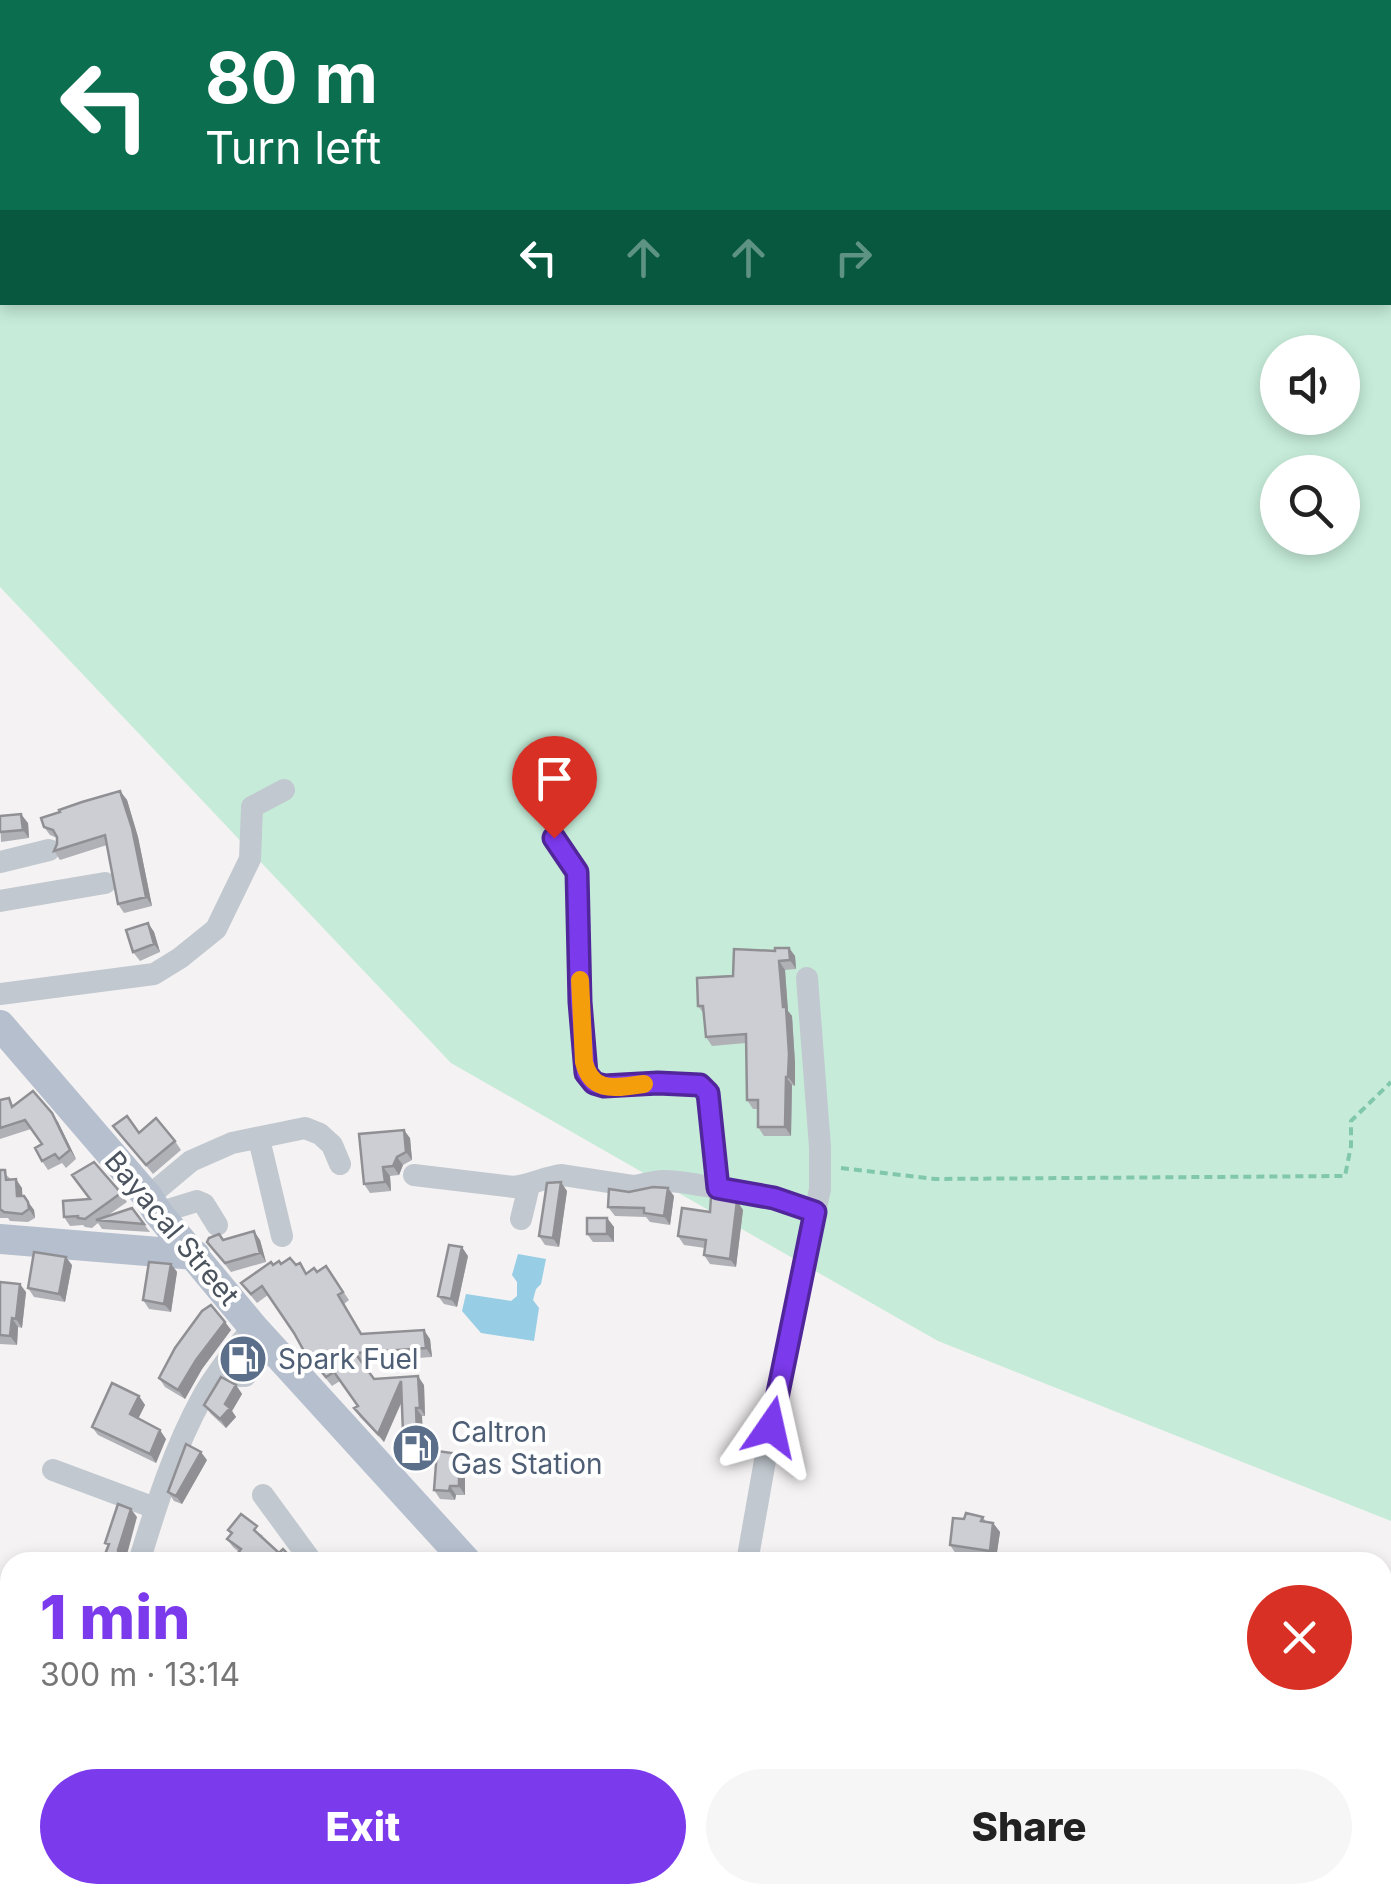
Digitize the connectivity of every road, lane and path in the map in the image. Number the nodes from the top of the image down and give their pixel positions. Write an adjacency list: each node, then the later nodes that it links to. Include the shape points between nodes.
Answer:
1 (284, 790): 8 (street, via 252,807 250,860 216,928 180,958 154,974)
2 (554, 838): 15 (street, via 577,872 586,1073 604,1086 700,1085 708,1093)
3 (50, 850): 4 (street)
4 (0, 862)
5 (105, 883): 6 (street)
6 (0, 900)
7 (806, 978): 16 (street)
8 (0, 994)
9 (0, 1026): 17 (main road, Bayacal Street)
10 (1391, 1082): 16 (path, via 1352,1121 1345,1176 935,1179 840,1168)
11 (259, 1139): 12 (street, via 305,1128 332,1145); 17 (street, via 191,1161); 20 (street)
12 (340, 1164)
13 (414, 1175): 14 (street)
14 (529, 1186): 15 (street, via 562,1174 620,1185 660,1180); 18 (street)
15 (718, 1188): 16 (street)
16 (818, 1201): 30 (street)
17 (153, 1205): 19 (street, via 197,1201); 22 (main road, Bayacal Street)
18 (521, 1219)
19 (217, 1224)
20 (282, 1236)
21 (0, 1240): 22 (main road)
22 (195, 1255): 23 (main road, Bayacal Street)
23 (262, 1336): 26 (street, via 245,1376 225,1364 204,1394); 29 (main road, Bayacal Street)
24 (53, 1470): 26 (street)
25 (264, 1495): 28 (street)
26 (156, 1508): 27 (street)
27 (142, 1552)
28 (305, 1552)
29 (458, 1552)
30 (749, 1552)

